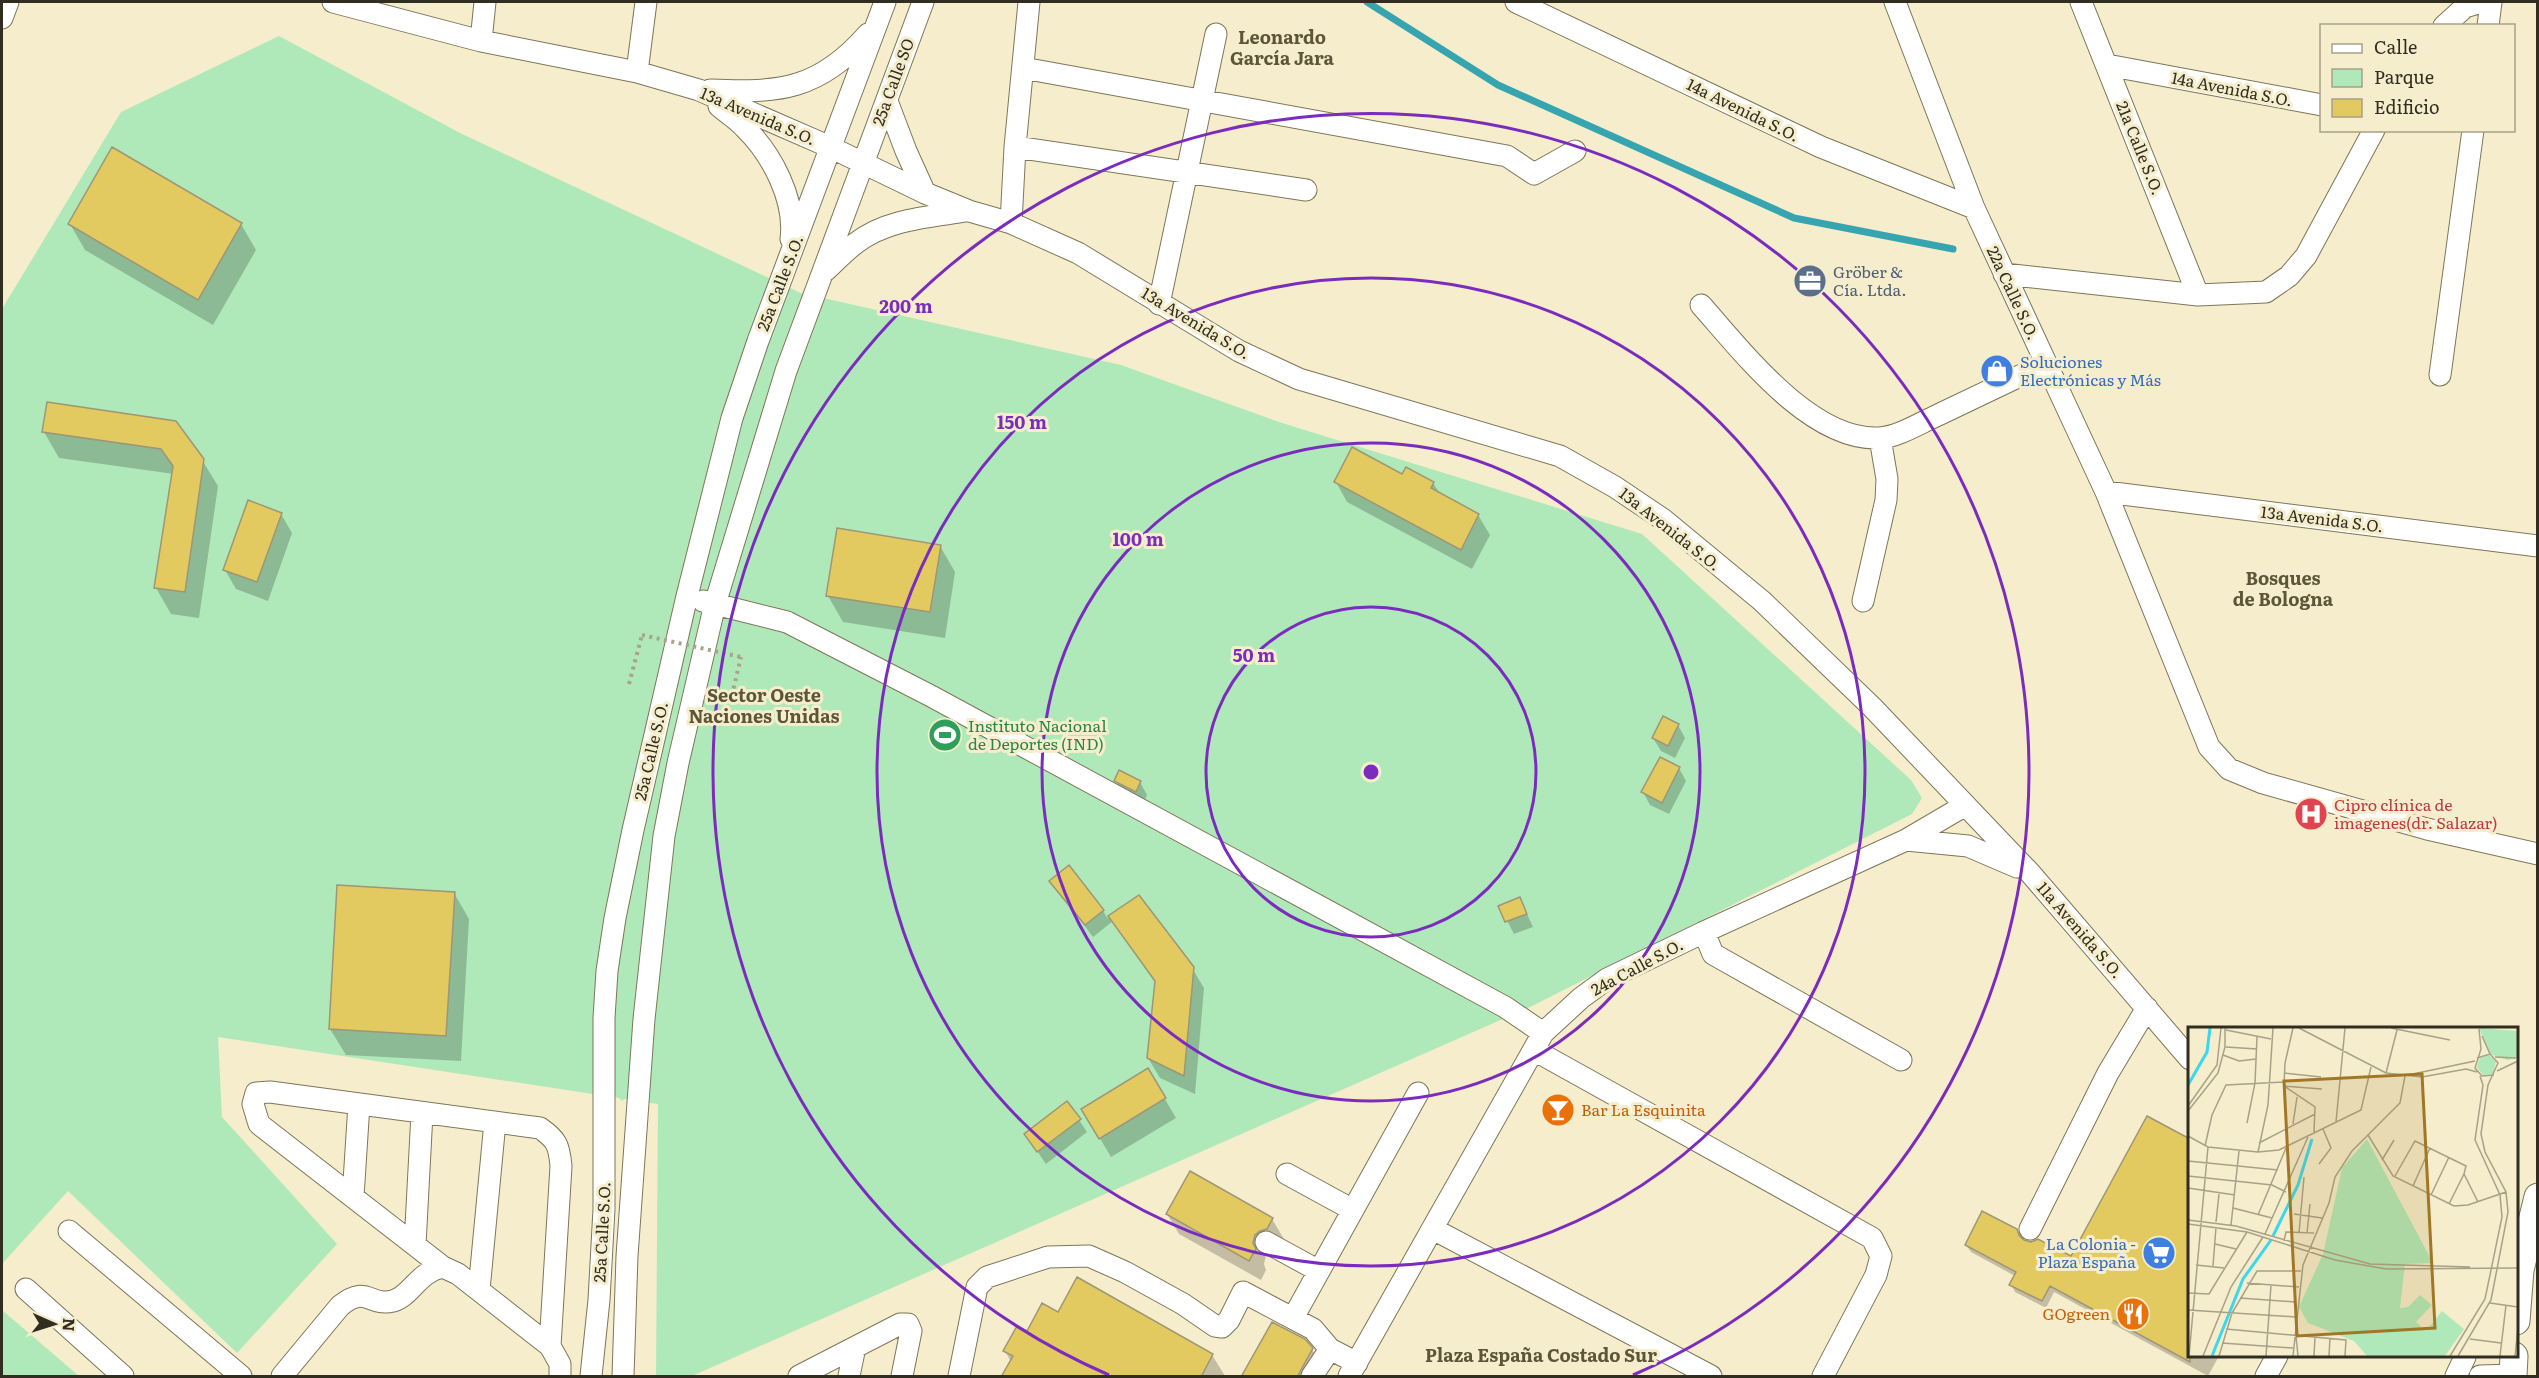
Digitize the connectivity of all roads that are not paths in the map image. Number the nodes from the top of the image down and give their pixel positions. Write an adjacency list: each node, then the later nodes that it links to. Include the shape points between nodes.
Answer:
1 (8, 2): 13 (street)
2 (335, 2): 18 (street, 13a Avenida S.O.)
3 (486, 2): 18 (street)
4 (646, 2): 21 (street)
5 (885, 2): 16 (street)
6 (923, 2): 24 (street, 25a Calle SO)
7 (1029, 2): 20 (street)
8 (1516, 2): 35 (street, 14a Avenida S.O., via 1821,147)
9 (1895, 2): 35 (street, 22a Calle S.O.)
10 (2081, 2): 19 (street, 21a Calle S.O.)
11 (2481, 2): 14 (street, via 2465,7)
12 (2491, 2): 15 (street)
13 (2, 18)
14 (2446, 24)
15 (2488, 24)
16 (876, 25): 22 (street, via 838,64 806,82 777,90); 28 (street)
17 (1215, 34): 23 (street)
18 (481, 40): 21 (street, 13a Avenida S.O.)
19 (2107, 65): 25 (street, 14a Avenida S.O.); 41 (street, 21a Calle S.O.)
20 (1023, 68): 23 (street); 29 (street)
21 (637, 72): 22 (street, 13a Avenida S.O.)
22 (699, 90): 28 (street, 13a Avenida S.O.); 38 (street, via 745,128 771,164 792,216)
23 (1202, 100): 30 (street, via 1507,156 1534,174); 32 (street)
24 (887, 101): 31 (street, 25a Calle SO); 34 (street)
25 (2320, 105)
26 (2373, 132): 41 (street, via 2306,256 2289,276 2266,291)
27 (2473, 132): 45 (street)
28 (830, 147): 31 (street, 13a Avenida S.O.); 38 (street, 25a Calle S.O.)
29 (1015, 147): 32 (street); 37 (street)
30 (1575, 151)
31 (864, 163): 34 (street, 13a Avenida S.O.); 40 (street, 25a Calle S.O.)
32 (1187, 173): 33 (street); 42 (street)
33 (1306, 190)
34 (925, 193): 36 (street, 13a Avenida S.O.)
35 (1974, 208): 39 (street, 22a Calle S.O.)
36 (969, 211): 37 (street, 13a Avenida S.O.); 40 (street, via 886,227 858,241)
37 (1011, 223): 42 (street, 13a Avenida S.O., via 1078,253)
38 (789, 259): 49 (street, 25a Calle S.O., via 732,418)
39 (2004, 274): 41 (street); 44 (street, 22a Calle S.O.)
40 (820, 276): 51 (street, 25a Calle S.O., via 786,371)
41 (2198, 295)
42 (1160, 304): 52 (street, 13a Avenida S.O., via 1239,351 1299,379 1560,456 1615,487 1664,520 1770,608 1872,707)
43 (1701, 305): 46 (street, via 1787,397 1848,434)
44 (2045, 364): 46 (street); 47 (street, 22a Calle S.O.)
45 (2440, 375)
46 (1880, 438): 50 (street, via 1887,479 1886,500)
47 (2106, 492): 48 (street, 13a Avenida S.O.); 56 (street, 22a Calle S.O., via 2209,747 2229,769 2263,783 2427,829)
48 (2538, 546)
49 (687, 596): 51 (street); 53 (street, 25a Calle S.O.)
50 (1863, 602)
51 (715, 604): 54 (street, 25a Calle S.O.); 60 (street, via 787,622 931,696 1505,1007)
52 (1964, 806): 55 (street, 24a Calle S.O.); 57 (street, 11a Avenida S.O.)
53 (633, 830): 54 (street); 94 (street, 25a Calle S.O., via 607,971 604,1209)
54 (663, 836): 95 (street, 25a Calle S.O., via 633,1173)
55 (1906, 840): 57 (street, via 1968,846); 58 (street, 24a Calle S.O.)
56 (2538, 854)
57 (2031, 874): 59 (street, 11a Avenida S.O.)
58 (1704, 932): 60 (street, 24a Calle S.O., via 1607,979 1581,998); 62 (street, via 1713,954)
59 (2147, 1008): 61 (street, 11a Avenida S.O.); 72 (street, via 2108,1073)
60 (1539, 1042): 71 (street, 24a Calle S.O.); 101 (street, via 1872,1238 1881,1256 1876,1275)
61 (2188, 1057)
62 (1901, 1060)
63 (1419, 1093): 70 (street)
64 (359, 1104): 65 (street); 68 (street); 68 (street, via 270,1092 256,1093 253,1104 259,1124)
65 (422, 1113): 66 (street); 75 (street)
66 (495, 1122): 79 (street); 82 (street, via 540,1128 553,1137 560,1149)
67 (1287, 1174): 70 (street)
68 (353, 1197): 75 (street)
69 (2532, 1207): 80 (main road)
70 (1353, 1210): 77 (street)
71 (1433, 1228): 88 (street, 24a Calle S.O.); 100 (street)
72 (2030, 1229)
73 (69, 1231): 91 (street)
74 (1266, 1242): 77 (street)
75 (415, 1245): 76 (street)
76 (443, 1267): 79 (street); 92 (street, via 429,1272 398,1299 386,1303 360,1295 350,1297)
77 (1320, 1271): 81 (street)
78 (26, 1289): 90 (street)
79 (479, 1290): 82 (street)
80 (2518, 1304)
81 (1293, 1318): 84 (street, via 1314,1329); 98 (street, via 1243,1292 1229,1320 1222,1327 1215,1326 1154,1288 1089,1256 1048,1257 987,1277 977,1287)
82 (550, 1346): 93 (street, via 560,1364)
83 (855, 1347): 89 (street); 96 (street); 97 (street, via 900,1324 908,1324 911,1331)
84 (1330, 1349): 88 (street); 99 (street)
85 (2276, 1357): 102 (street)
86 (2465, 1357): 103 (street)
87 (2514, 1369): 104 (street)
88 (1353, 1370)
89 (800, 1376)
90 (123, 1377)
91 (241, 1377)
92 (282, 1377)
93 (560, 1377)
94 (591, 1377)
95 (622, 1377)
96 (849, 1377)
97 (902, 1377)
98 (959, 1377)
99 (1312, 1377)
100 (1711, 1377)
101 (1823, 1377)
102 (2266, 1377)
103 (2456, 1377)
104 (2480, 1377)

